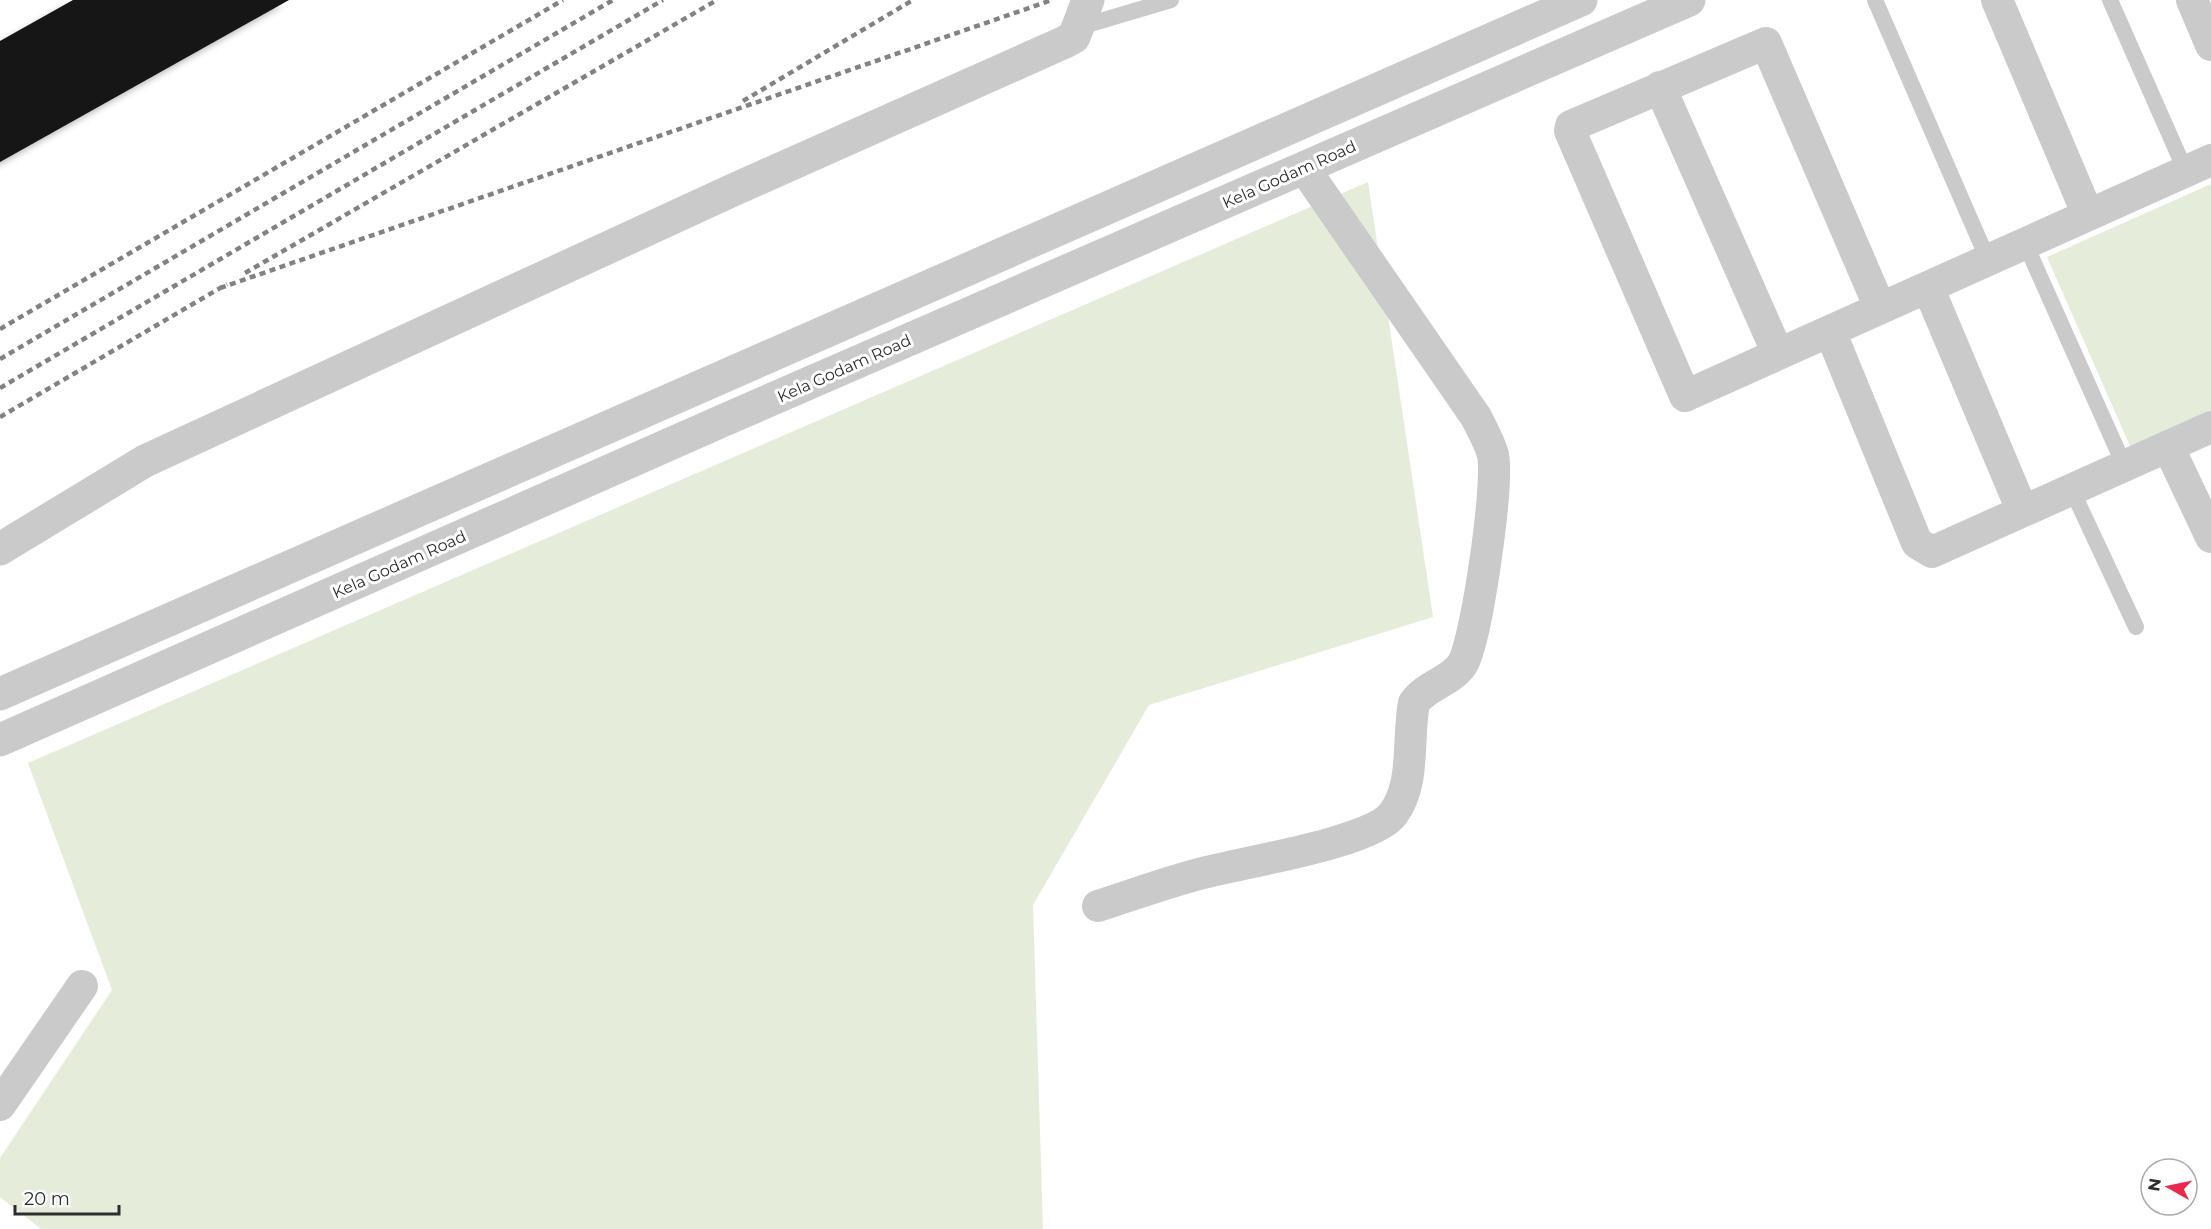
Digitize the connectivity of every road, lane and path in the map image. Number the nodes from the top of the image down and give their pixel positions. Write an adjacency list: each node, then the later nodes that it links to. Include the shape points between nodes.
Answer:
1 (1171, 0): 8 (lane)
2 (1581, 0): 28 (street)
3 (1689, 0): 12 (street, Kela Godam Road)
4 (1875, 0): 15 (lane)
5 (1997, 0): 13 (street)
6 (2110, 0): 11 (lane)
7 (2192, 0): 9 (street)
8 (1084, 13): 26 (street, via 1074,37 1065,42 145,461)
9 (2211, 45)
10 (1660, 87): 17 (street, via 1761,43 1767,45); 19 (street); 19 (street, via 1572,124 1570,131 1682,395)
11 (2198, 166): 13 (street)
12 (1304, 168): 29 (street, Kela Godam Road); 30 (street, via 1476,417 1492,455 1494,490 1472,640 1462,665 1421,693 1414,703 1407,781 1392,816 1378,826 1308,850 1198,874)
13 (2088, 215): 14 (street)
14 (2025, 243): 15 (street); 22 (lane)
15 (1988, 260): 16 (street)
16 (1928, 287): 17 (street); 24 (street)
17 (1880, 308): 18 (street)
18 (1830, 331): 19 (street); 24 (street, via 1917,543 1932,552 1941,550)
19 (1778, 354)
20 (2211, 427): 21 (street)
21 (2168, 446): 22 (street); 25 (street)
22 (2124, 465): 23 (street)
23 (2071, 488): 24 (street); 27 (lane)
24 (2022, 510)
25 (2211, 537)
26 (0, 549)
27 (2136, 627)
28 (0, 694)
29 (0, 740)
30 (1098, 906)
31 (82, 986): 32 (street)
32 (0, 1105)

